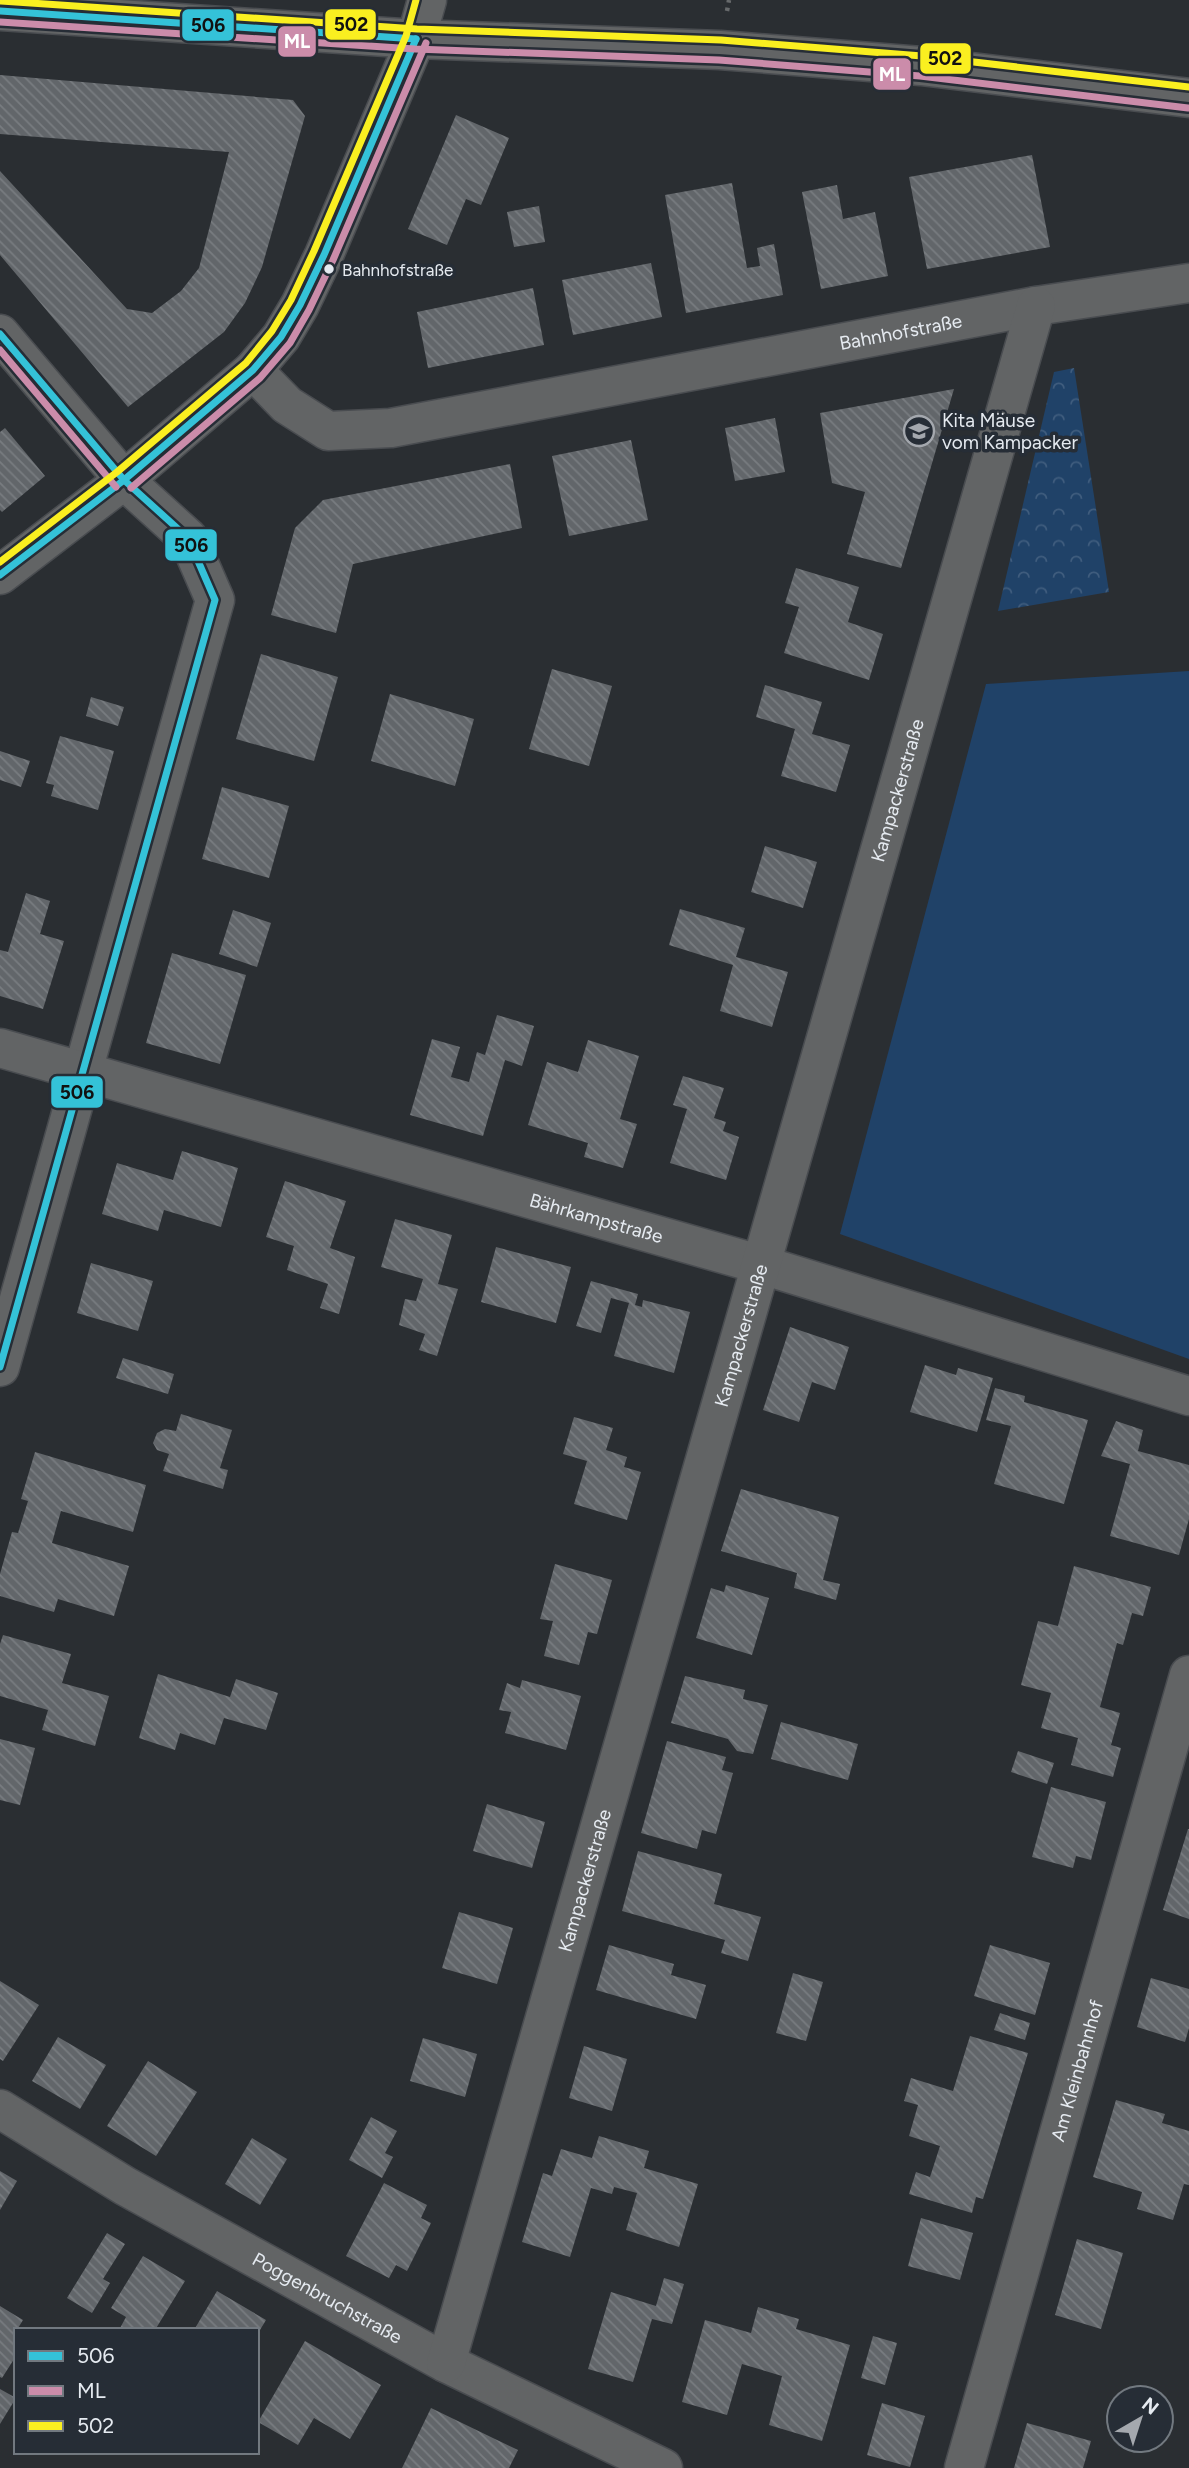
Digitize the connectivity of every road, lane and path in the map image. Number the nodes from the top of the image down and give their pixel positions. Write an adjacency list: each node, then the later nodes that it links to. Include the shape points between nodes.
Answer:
1 (427, 0): 3 (street)
2 (0, 11): 3 (street)
3 (416, 39): 4 (street, via 720,50 921,66); 8 (street, via 300,305)
4 (1189, 98)
5 (1189, 283): 6 (street, Bahnhofstraße)
6 (1036, 306): 8 (street, Bahnhofstraße, via 391,428 328,432 287,405); 13 (street, Kampackerstraße)
7 (0, 334): 9 (street)
8 (253, 370): 9 (street)
9 (124, 480): 10 (street); 12 (street, via 188,538 215,600)
10 (0, 575)
11 (0, 1048): 12 (street, Bährkampstraße)
12 (83, 1071): 13 (street, Bährkampstraße); 14 (street)
13 (762, 1265): 15 (street, Bährkampstraße); 18 (street, Kampackerstraße)
14 (0, 1367)
15 (1189, 1396)
16 (1189, 1675): 20 (street, Am Kleinbahnhof)
17 (0, 2109): 18 (street, Poggenbruchstraße, via 125,2186)
18 (446, 2363): 19 (street, Poggenbruchstraße)
19 (663, 2468)
20 (964, 2468)

